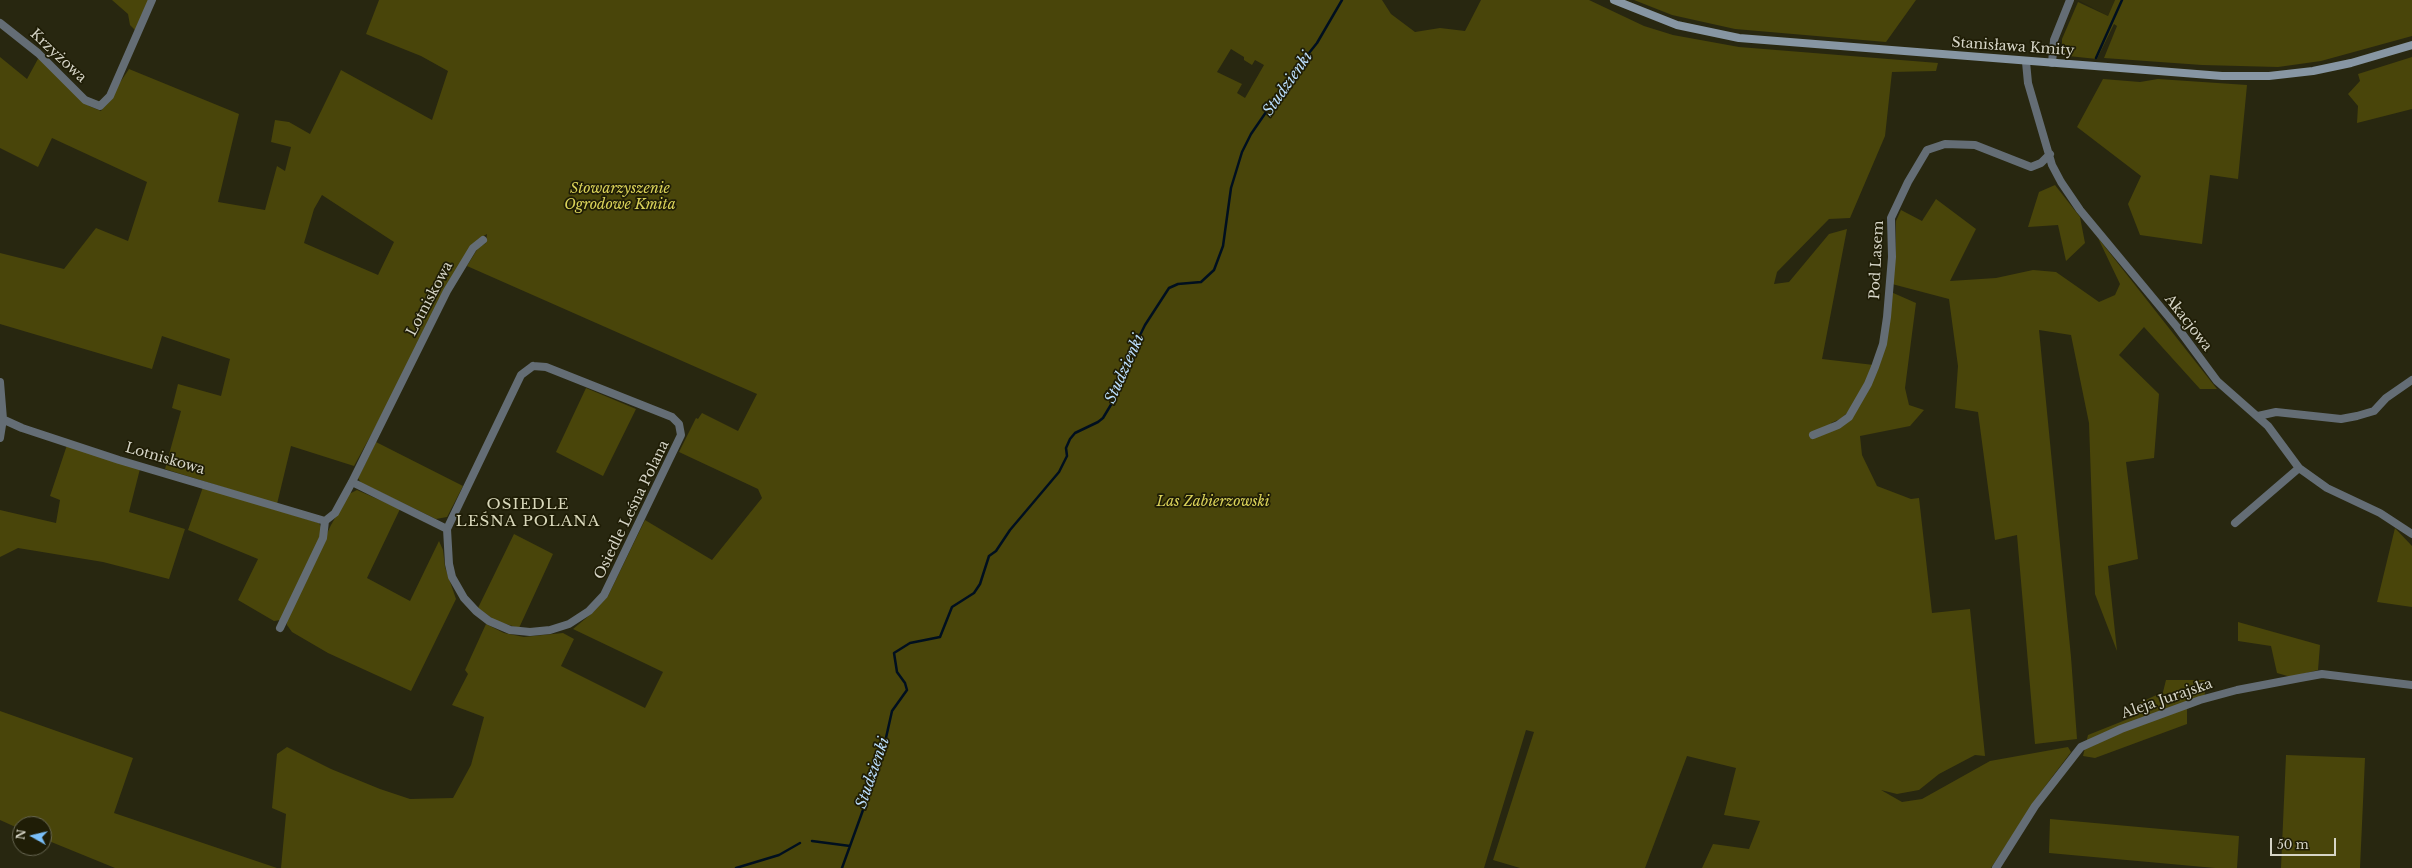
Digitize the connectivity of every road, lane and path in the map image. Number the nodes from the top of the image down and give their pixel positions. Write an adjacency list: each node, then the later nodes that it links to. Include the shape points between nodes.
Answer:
1 (152, 0): 4 (street, Krzyżowa, via 110,96 100,106 85,100 38,53)
2 (1614, 0): 6 (main road, Stanisława Kmity, via 1673,24 1730,37)
3 (2070, 0): 7 (street, via 2054,40)
4 (0, 24)
5 (2412, 45): 7 (main road, Stanisława Kmity, via 2329,68 2269,76 2222,76)
6 (2026, 62): 7 (main road, Stanisława Kmity); 8 (street, Akacjowa, via 2028,83)
7 (2052, 63)
8 (2050, 154): 12 (street, Akacjowa, via 2052,165 2061,182 2080,210 2178,326 2217,381); 14 (street, Pod Lasem, via 2041,164 2032,167 1975,145 1945,144 1927,150 1891,218 1892,257 1887,317 1883,344 1873,373 1849,417 1838,425)
9 (483, 240): 17 (street, Lotniskowa, via 473,248 447,291)
10 (2412, 380): 12 (street, via 2386,398 2374,411 2341,420 2276,412)
11 (0, 382): 13 (street)
12 (2258, 416): 16 (street, Akacjowa)
13 (2, 419): 15 (street); 18 (street, Lotniskowa, via 119,460)
14 (1813, 435)
15 (0, 438)
16 (2298, 468): 19 (street); 20 (street, Akacjowa, via 2327,488)
17 (352, 482): 18 (street, Lotniskowa, via 335,513); 21 (street)
18 (325, 521): 23 (street, via 323,538)
19 (2235, 523)
20 (2409, 527): 22 (street, Akacjowa)
21 (447, 529): 21 (street, Osiedle Leśna Polana, via 521,375 528,368 538,365 546,367 672,417 679,424 679,442 610,586 589,611 569,624 538,632 520,632 499,626 476,611 464,598 452,577)
22 (2412, 534)
23 (280, 628)
24 (2412, 685): 25 (street, Aleja Jurajska, via 2322,674 2237,690 2200,700 2121,729 2081,747 2035,806)
25 (1996, 868)

